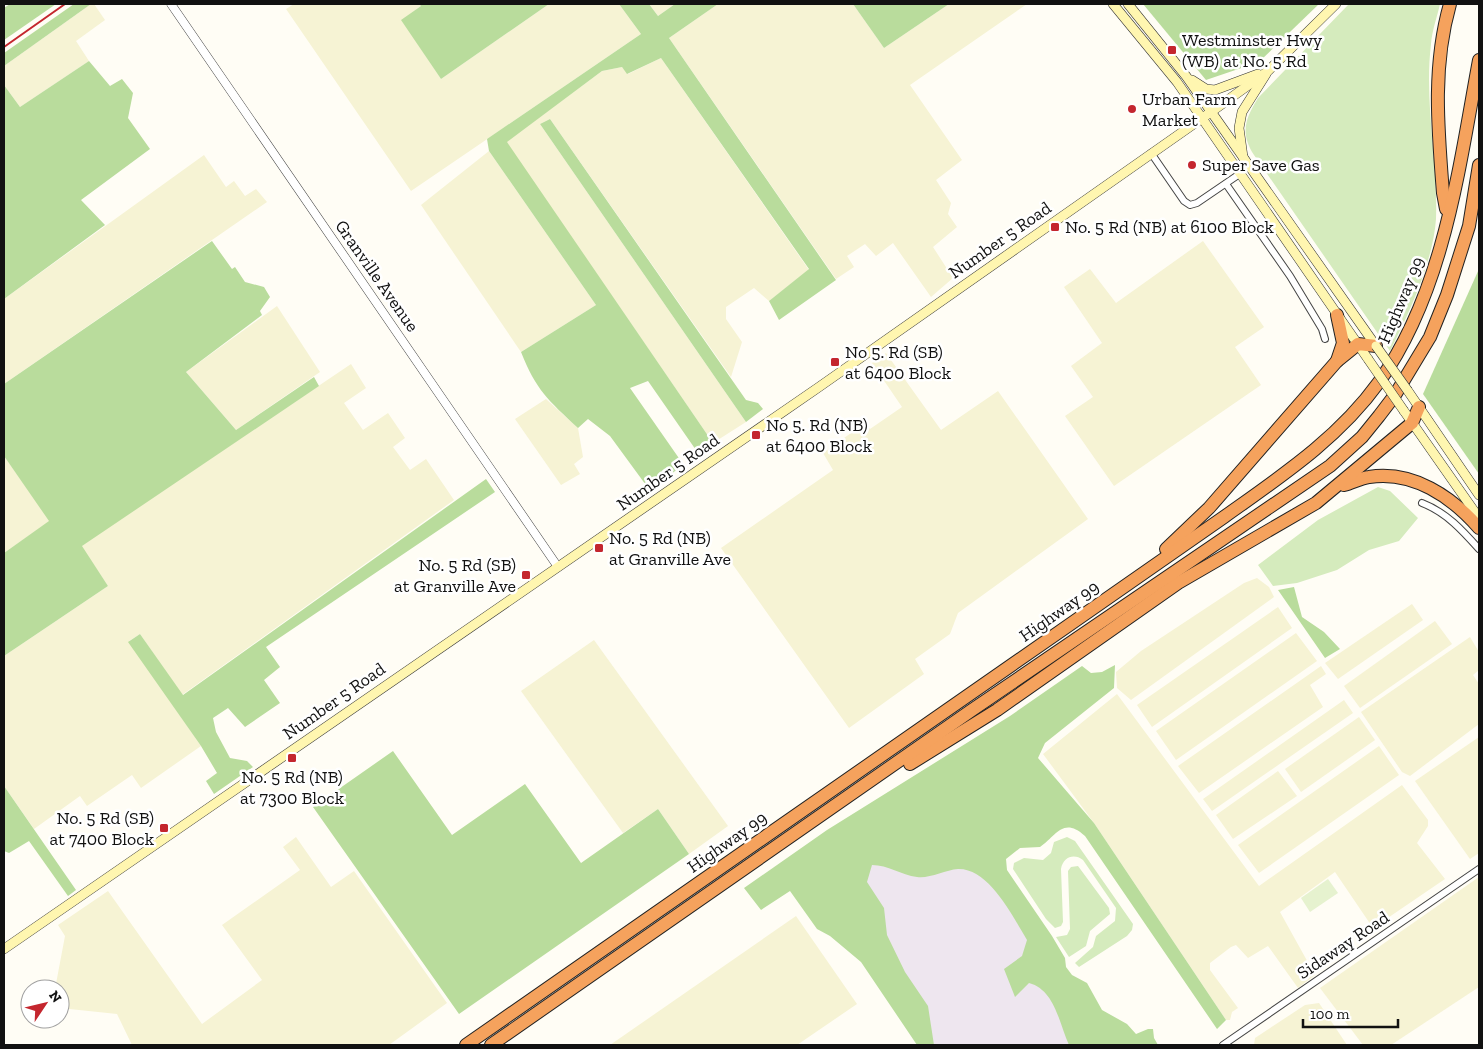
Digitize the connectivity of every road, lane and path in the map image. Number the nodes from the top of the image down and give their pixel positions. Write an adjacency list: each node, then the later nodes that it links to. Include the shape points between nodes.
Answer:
1 (171, 4): 32 (street, Granville Avenue)
2 (1113, 4): 10 (main road, via 1153,50)
3 (1128, 4): 8 (main road)
4 (1336, 4): 7 (main road, Number 5 Road)
5 (1450, 4): 17 (highway, via 1437,94 1443,194)
6 (1479, 60): 17 (highway, Highway 99)
7 (1268, 71): 8 (main road, via 1215,90 1206,89); 9 (main road, Number 5 Road); 12 (main road, via 1242,112 1239,128)
8 (1186, 76): 9 (main road)
9 (1211, 112): 10 (main road, Number 5 Road); 12 (main road)
10 (1202, 118): 11 (main road, Number 5 Road); 14 (main road)
11 (1152, 153): 15 (street, via 1186,204 1197,203); 32 (main road, Number 5 Road)
12 (1243, 157): 22 (main road)
13 (1479, 165): 18 (highway, Highway 99)
14 (1240, 173): 15 (street); 19 (main road)
15 (1226, 184): 20 (street, via 1290,276)
16 (1479, 184): 18 (highway)
17 (1448, 215): 33 (highway, Highway 99, via 1437,262 1410,330 1379,382 1359,408 1333,435 1284,474)
18 (1469, 226): 34 (highway, Highway 99, via 1430,337 1395,395 1362,437 1330,466)
19 (1337, 315): 21 (main road); 23 (highway, via 1343,343)
20 (1325, 338)
21 (1358, 344): 22 (highway); 23 (highway); 25 (main road, bridge)
22 (1376, 346): 24 (main road, bridge)
23 (1337, 361): 33 (highway, via 1209,508)
24 (1416, 402): 25 (highway); 27 (main road)
25 (1412, 423): 26 (highway); 29 (main road)
26 (1337, 488): 30 (highway, via 1369,477 1393,476 1411,480 1441,494); 34 (highway, via 1290,520 1178,583 989,715 893,774)
27 (1479, 495)
28 (1422, 503): 31 (street, via 1436,508)
29 (1479, 518)
30 (1479, 528)
31 (1479, 549)
32 (558, 567): 36 (main road, Number 5 Road)
33 (1148, 570): 37 (highway, Highway 99)
34 (859, 790): 38 (highway, Highway 99)
35 (1479, 869): 39 (street, Sidaway Road)
36 (4, 949)
37 (466, 1045)
38 (491, 1045)
39 (1222, 1045)

